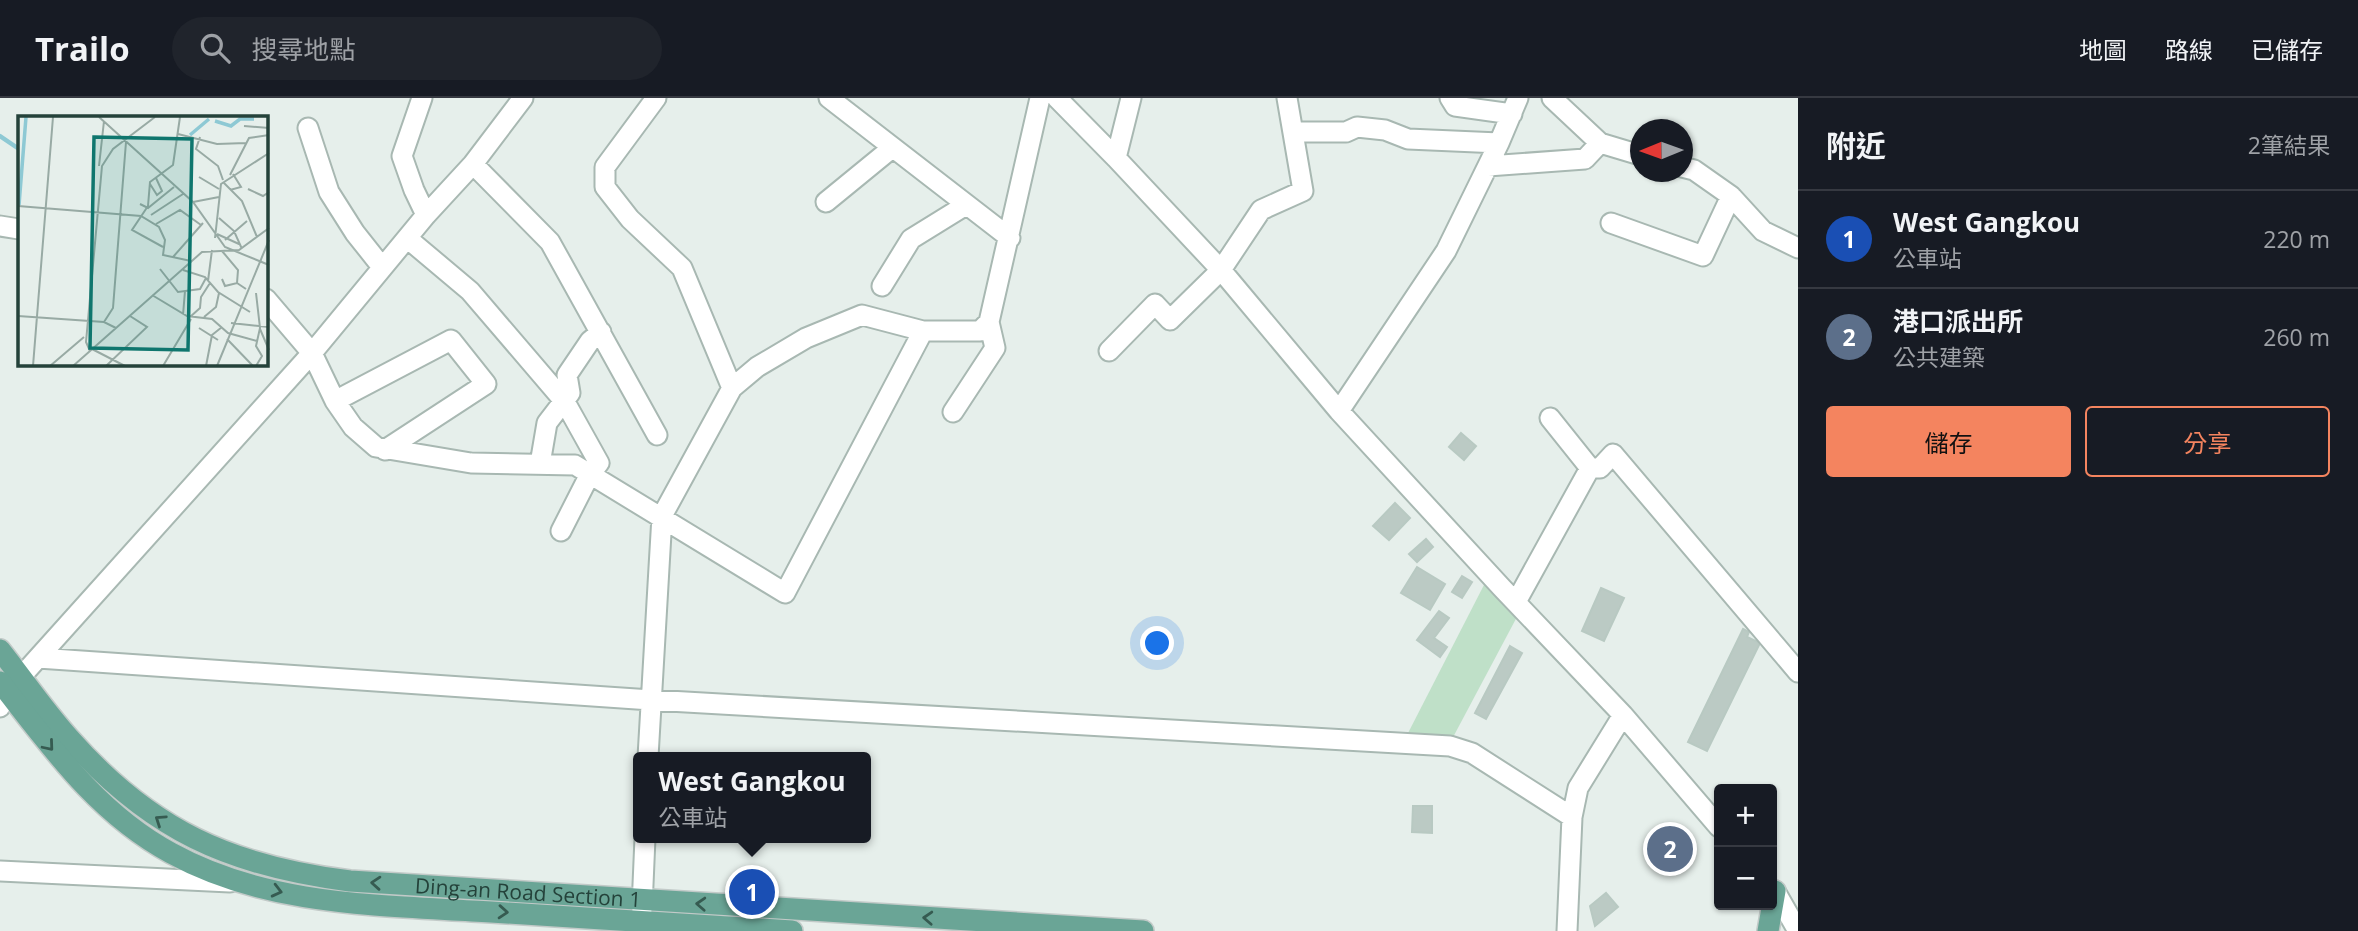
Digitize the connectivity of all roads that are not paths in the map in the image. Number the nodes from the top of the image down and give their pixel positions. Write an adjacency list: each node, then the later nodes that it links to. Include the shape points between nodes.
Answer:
1 (422, 98): 25 (street, via 402,156)
2 (523, 98): 19 (street)
3 (656, 98): 41 (street, via 605,166 605,187 630,219 682,268)
4 (829, 98): 16 (street)
5 (1040, 98): 29 (street)
6 (1056, 98): 18 (street)
7 (1131, 98): 18 (street)
8 (1287, 98): 13 (street)
9 (1450, 98): 11 (street, via 1455,106)
10 (1552, 98): 14 (street)
11 (1515, 106): 15 (street)
12 (308, 128): 32 (street, via 329,192)
13 (1293, 132): 15 (street, via 1346,132 1356,127 1385,130 1408,139); 33 (street, via 1303,191 1261,209)
14 (1600, 143): 17 (street); 20 (street, via 1585,159)
15 (1499, 144): 20 (street)
16 (892, 148): 23 (street); 24 (street)
17 (1630, 152)
18 (1116, 158): 33 (street)
19 (473, 164): 25 (street); 38 (street, via 550,242)
20 (1488, 166): 44 (street, via 1446,251)
21 (1693, 170): 22 (street)
22 (1731, 196): 26 (street, via 1703,256); 31 (street, via 1763,231)
23 (826, 202)
24 (966, 205): 29 (street); 34 (street, via 911,239)
25 (426, 215): 30 (street)
26 (1611, 223)
27 (0, 226): 28 (street)
28 (18, 229)
29 (1010, 237): 36 (street)
30 (407, 238): 32 (street); 43 (street, via 470,291)
31 (1798, 248)
32 (382, 267): 40 (street)
33 (1222, 270): 39 (street, via 1170,320 1155,304); 44 (street)
34 (882, 286)
35 (268, 301): 40 (street)
36 (989, 322): 37 (street, via 980,331); 45 (street, via 995,348)
37 (923, 331): 41 (street, via 862,315 806,338); 52 (street, via 785,593)
38 (601, 332): 43 (street, via 567,375 570,393); 47 (street)
39 (1109, 351)
40 (312, 353): 42 (street); 56 (street)
41 (732, 388): 52 (street)
42 (335, 401): 48 (street, via 353,427); 48 (street, via 451,340 486,384)
43 (565, 402): 49 (street, via 547,423); 51 (street, via 599,463)
44 (1339, 411): 54 (street)
45 (953, 412)
46 (1550, 418): 50 (street)
47 (657, 435)
48 (385, 450): 49 (street, via 471,463)
49 (540, 464): 51 (street, via 575,465)
50 (1590, 468): 54 (street); 57 (street, via 1601,468 1613,454)
51 (590, 474): 52 (street); 53 (street)
52 (662, 516): 59 (street)
53 (561, 531)
54 (1516, 602): 60 (street)
55 (0, 650): 58 (main road, Ding-an Road Section 1)
56 (38, 658): 58 (street); 59 (street)
57 (1798, 671)
58 (6, 691): 66 (main road, Ding-an Road Section 1, one-way to 66, via 99,801 172,854); 71 (main road, Ding-an Road Section 1, one-way to 58, via 295,873 242,859 168,825 113,783 68,737)
59 (650, 699): 61 (street); 62 (street, via 1450,746 1472,753)
60 (1623, 715): 62 (street, via 1578,788); 63 (street)
61 (648, 752)
62 (1572, 817): 74 (street)
63 (1714, 821)
64 (645, 843): 71 (street)
65 (0, 871): 66 (street)
66 (242, 883): 71 (main road, Ding-an Road Section 1, one-way to 71, via 320,900)
67 (1777, 893): 70 (street)
68 (1777, 896): 76 (street)
69 (1770, 910): 75 (main road)
70 (1798, 914)
71 (642, 918): 72 (main road, Ding-an Road Section 1); 73 (main road, Ding-an Road Section 1, one-way to 71)
72 (792, 931)
73 (1143, 931)
74 (1567, 931)
75 (1768, 931)
76 (1798, 931)

